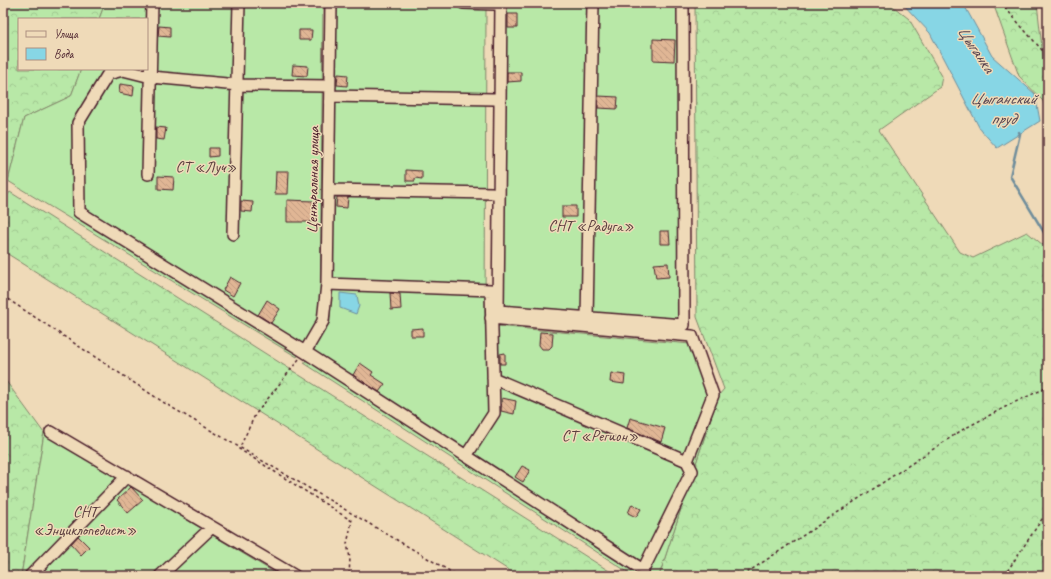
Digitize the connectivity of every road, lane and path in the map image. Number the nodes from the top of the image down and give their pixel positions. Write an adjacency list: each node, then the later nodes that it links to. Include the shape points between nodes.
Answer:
1 (152, 3): 10 (street)
2 (239, 3): 11 (street)
3 (331, 3): 12 (street, Центральная улица)
4 (463, 3): 5 (street)
5 (497, 3): 13 (street); 22 (street, via 498,311)
6 (592, 3): 22 (street)
7 (683, 3): 22 (street, via 684,325)
8 (1001, 3): 9 (path)
9 (1048, 57)
10 (151, 77): 11 (street); 14 (street); 23 (street, via 123,70 108,74 78,123 79,212)
11 (238, 85): 12 (street); 17 (street)
12 (330, 91): 13 (street); 15 (street, Центральная улица)
13 (494, 99): 16 (street)
14 (148, 174)
15 (329, 190): 16 (street); 18 (street, Центральная улица)
16 (492, 193): 19 (street)
17 (233, 234)
18 (327, 284): 19 (street); 23 (street, Центральная улица, via 324,321)
19 (491, 290): 21 (street)
20 (3, 296): 27 (path, via 166,404)
21 (491, 318): 24 (street); 29 (street, via 692,336 713,395)
22 (587, 318)
23 (305, 352): 27 (path, via 255,415); 28 (street)
24 (493, 378): 28 (street, via 494,413); 29 (street)
25 (1048, 387): 38 (path, via 962,430)
26 (51, 432): 30 (street)
27 (240, 447): 36 (path, via 239,449 352,521 347,544 350,558); 37 (path)
28 (466, 456): 29 (street, via 643,570 692,471)
29 (687, 461)
30 (127, 476): 32 (street); 33 (street)
31 (1048, 510): 39 (path)
32 (212, 527): 34 (street); 35 (street)
33 (30, 576)
34 (160, 576)
35 (294, 576)
36 (349, 576)
37 (458, 576)
38 (742, 576)
39 (1004, 576)

